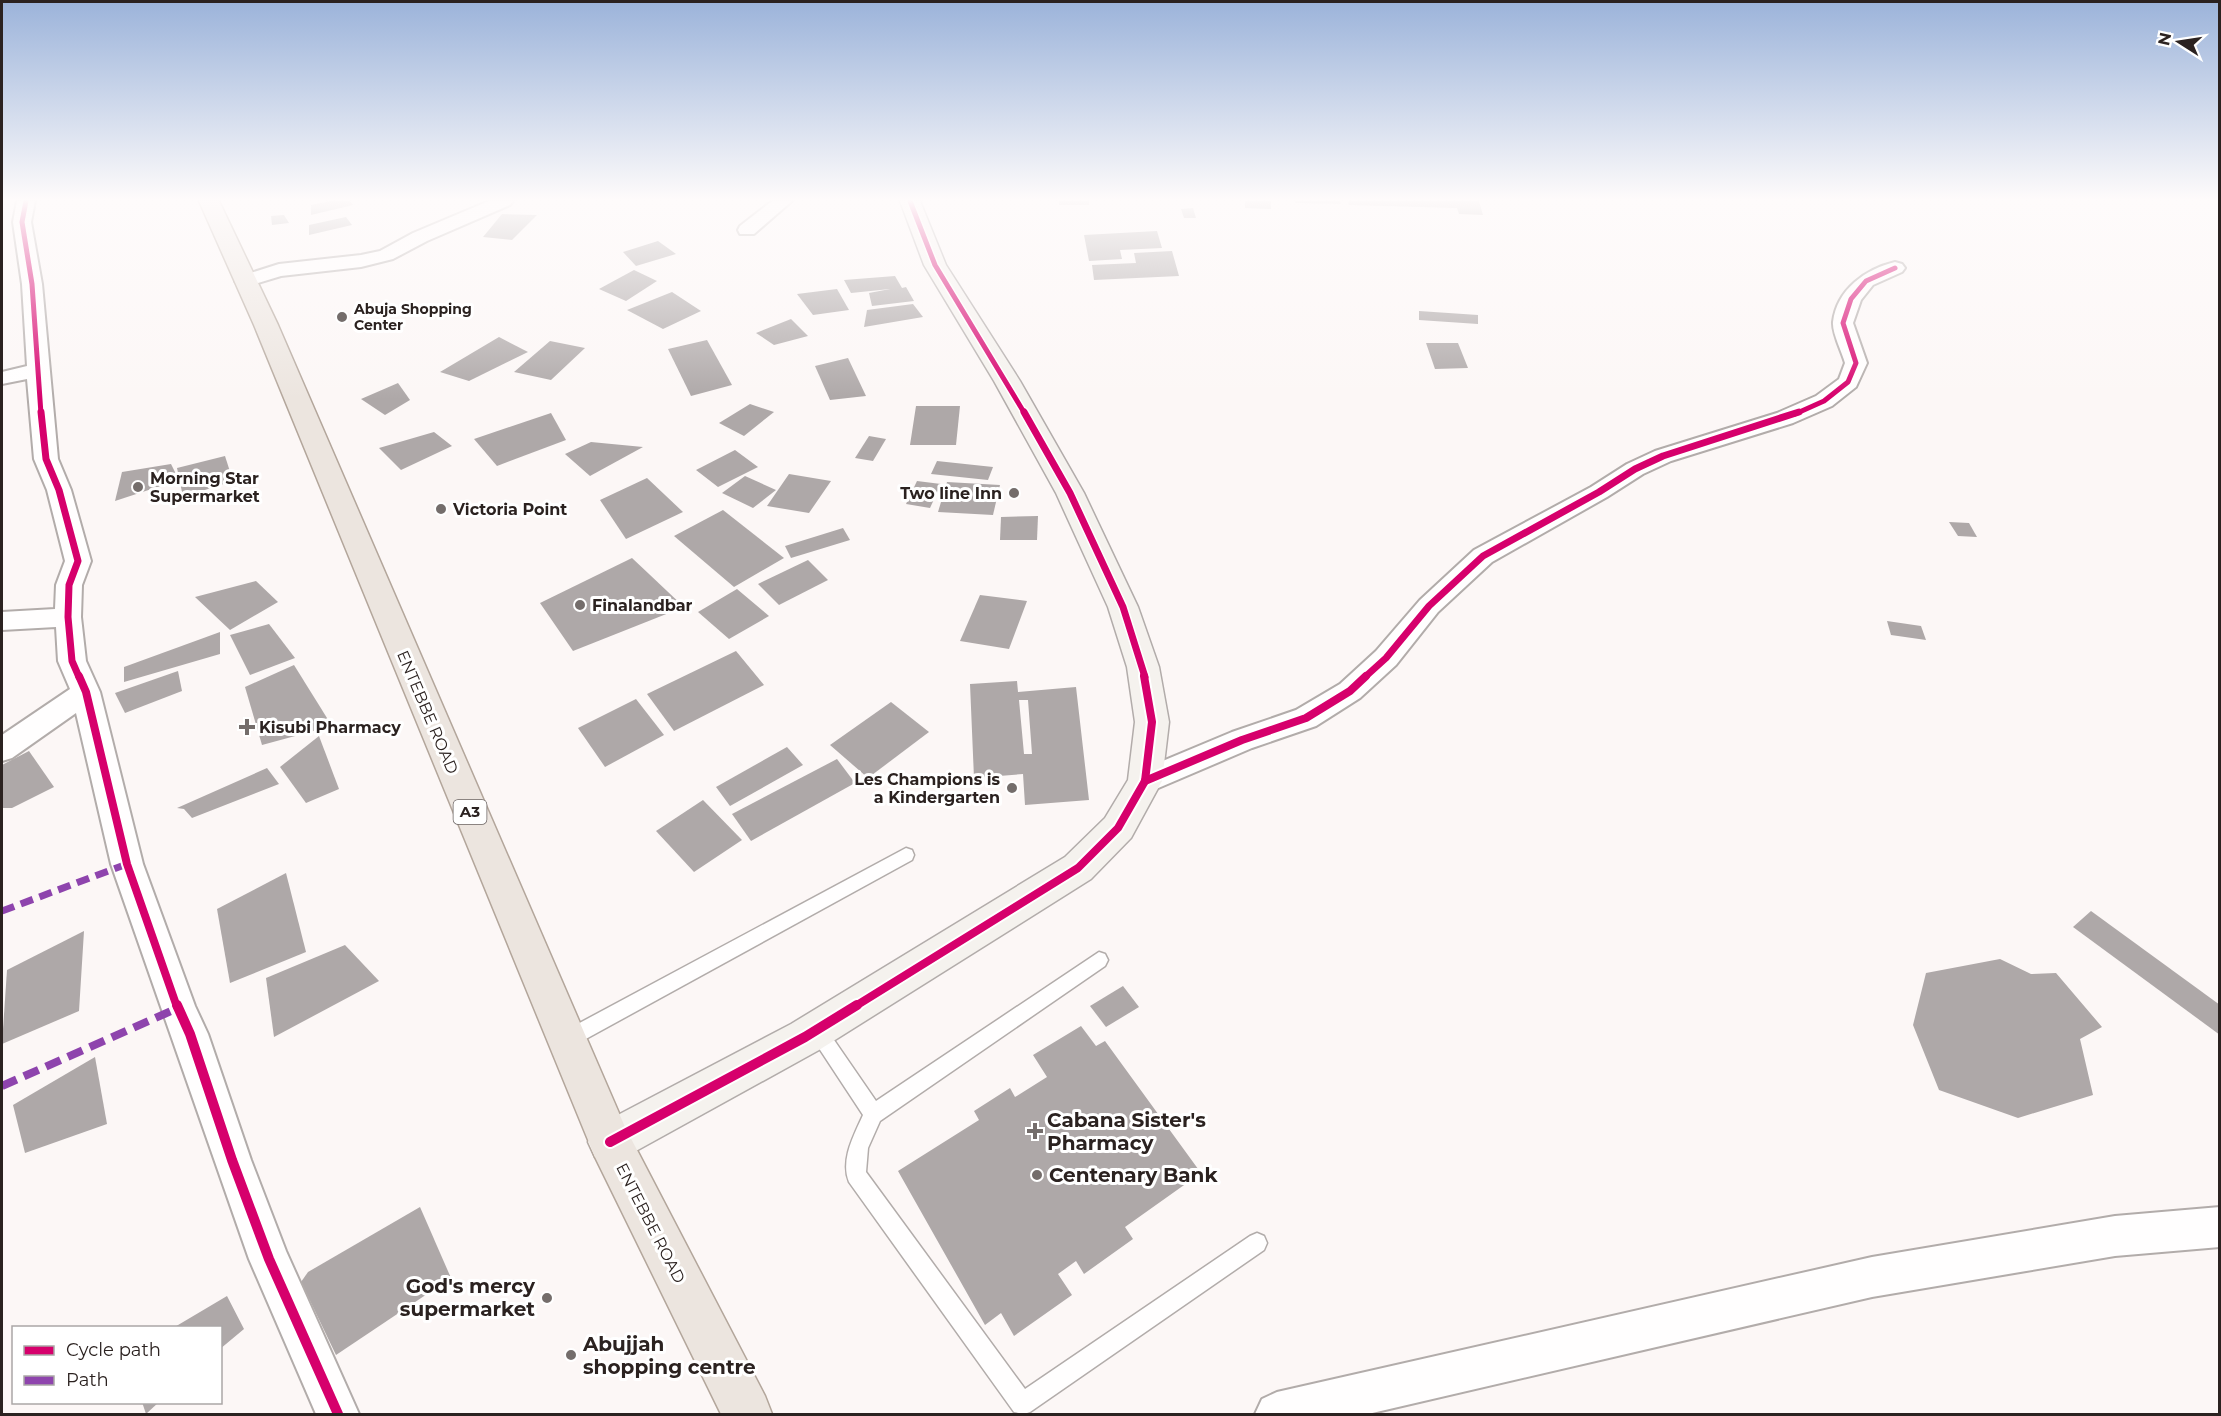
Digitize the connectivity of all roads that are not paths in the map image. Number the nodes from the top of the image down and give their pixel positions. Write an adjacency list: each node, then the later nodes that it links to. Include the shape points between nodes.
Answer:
1 (28, 267): 7 (street)
2 (239, 267): 6 (main road, ENTEBBE ROAD / A3)
3 (306, 267): 6 (street, via 279,270)
4 (936, 267): 13 (street, via 1007,381 1070,494 1123,607 1143,667 1152,722)
5 (1895, 268): 13 (street, via 1866,281 1851,299 1843,323 1856,363 1848,382 1824,401 1635,469 1484,556 1429,606 1386,658 1350,691 1306,718)
6 (245, 281): 17 (main road, ENTEBBE ROAD / A3)
7 (39, 370): 8 (street); 9 (street, via 46,459 59,490 78,561 69,585)
8 (2, 378)
9 (68, 617): 10 (street); 11 (street, via 72,661)
10 (2, 621)
11 (86, 693): 12 (street); 23 (street, via 127,864 269,1259)
12 (2, 750)
13 (1145, 781): 16 (street, via 1118,828 1078,868)
14 (906, 855): 17 (lane)
15 (1099, 960): 18 (lane)
16 (816, 1030): 18 (lane); 19 (street)
17 (566, 1040): 19 (main road, ENTEBBE ROAD / A3)
18 (873, 1114): 22 (lane, via 858,1148 856,1175)
19 (610, 1142): 24 (main road, ENTEBBE ROAD / A3)
20 (2220, 1227): 25 (street, via 2115,1236 1872,1277)
21 (1257, 1243): 22 (lane)
22 (1024, 1409)
23 (339, 1414)
24 (747, 1414)
25 (1277, 1414)

